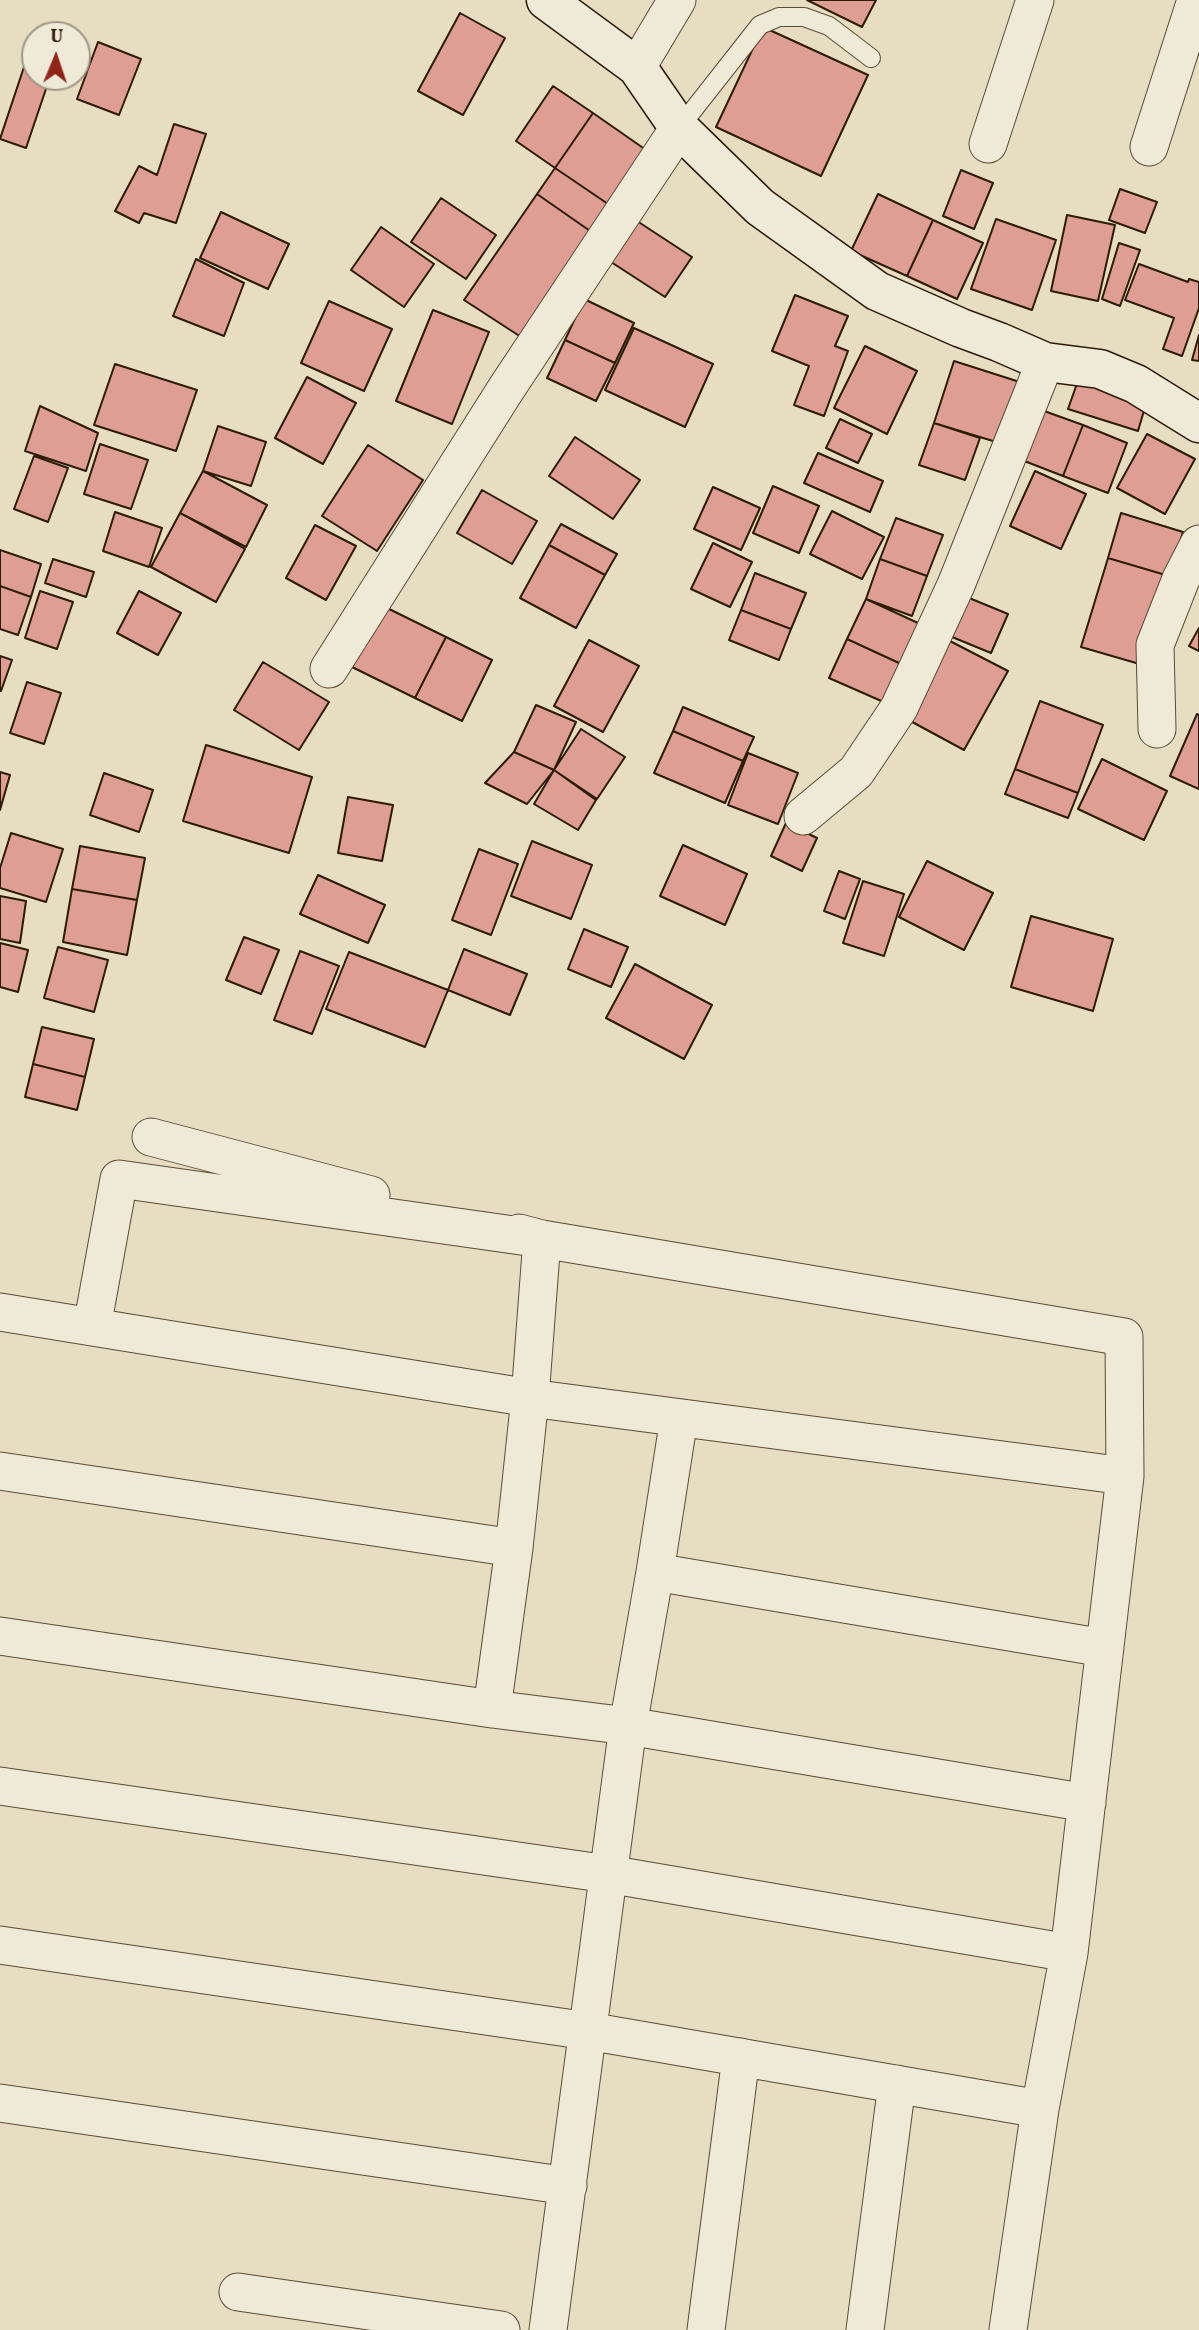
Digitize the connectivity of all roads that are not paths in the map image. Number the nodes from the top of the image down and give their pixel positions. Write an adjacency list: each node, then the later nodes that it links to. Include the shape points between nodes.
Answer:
1 (546, 0): 6 (street)
2 (677, 0): 6 (street)
3 (1035, 0): 8 (street)
4 (1196, 0): 9 (street)
5 (871, 58): 7 (lane, via 829,26 779,17 760,24)
6 (637, 67): 7 (street)
7 (678, 128): 10 (street, via 760,207 877,291); 13 (street)
8 (988, 144)
9 (1149, 147)
10 (1045, 362): 11 (street, via 1100,369 1136,383); 15 (street, via 956,585 899,708 856,772)
11 (1199, 424)
12 (1199, 544): 14 (street, via 1155,645)
13 (330, 669)
14 (1157, 729)
15 (803, 816)
16 (151, 1138): 17 (street)
17 (542, 1239): 19 (street, via 119,1180); 20 (street); 23 (street, via 1124,1337)
18 (0, 1312): 19 (street)
19 (92, 1327): 20 (street)
20 (530, 1398): 21 (street); 24 (street)
21 (679, 1418): 23 (street); 25 (street)
22 (0, 1471): 24 (street)
23 (1125, 1476): 27 (street)
24 (514, 1548): 28 (street)
25 (655, 1572): 27 (street); 29 (street)
26 (0, 1636): 28 (street)
27 (1104, 1648): 31 (street)
28 (492, 1709): 29 (street)
29 (628, 1726): 31 (street); 32 (street)
30 (0, 1786): 32 (street)
31 (1087, 1803): 34 (street)
32 (608, 1874): 34 (street); 35 (street)
33 (0, 1945): 35 (street)
34 (1069, 1953): 39 (street)
35 (587, 2031): 36 (street); 40 (street)
36 (741, 2057): 37 (street); 44 (street)
37 (897, 2084): 39 (street); 45 (street)
38 (0, 2103): 40 (street)
39 (1040, 2109): 46 (street)
40 (568, 2186): 43 (street)
41 (238, 2292): 42 (street)
42 (502, 2330)
43 (548, 2330)
44 (706, 2330)
45 (865, 2330)
46 (1008, 2330)

